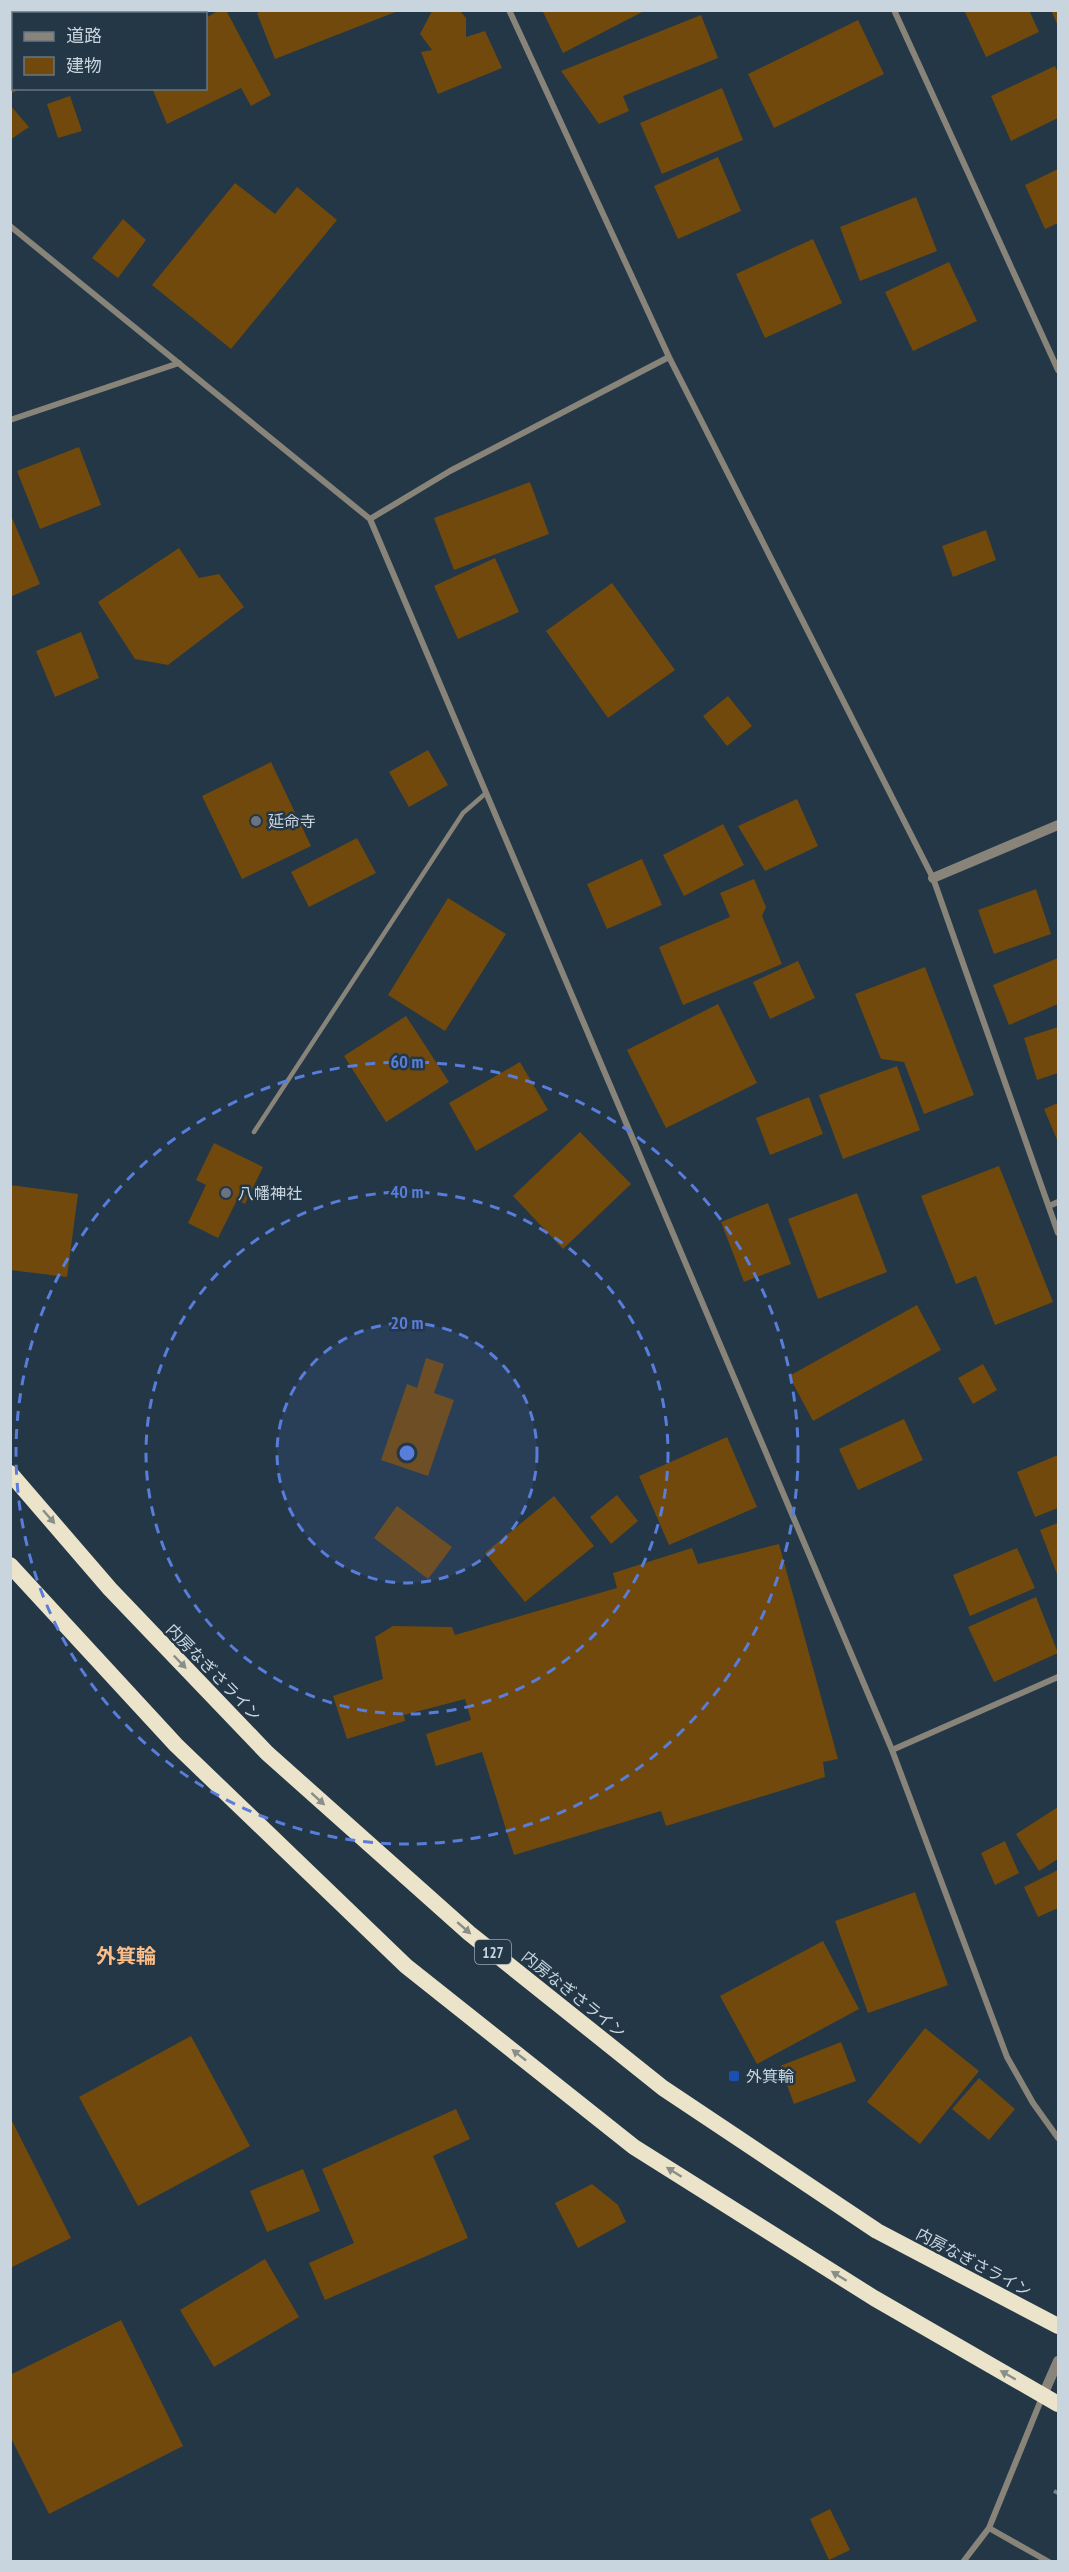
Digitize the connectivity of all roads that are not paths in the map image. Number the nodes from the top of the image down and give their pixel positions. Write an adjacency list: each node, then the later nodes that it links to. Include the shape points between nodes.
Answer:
1 (509, 10): 4 (street)
2 (894, 10): 6 (street)
3 (10, 226): 5 (street)
4 (669, 357): 8 (street, via 450,471); 11 (street)
5 (179, 363): 7 (street); 8 (street)
6 (1059, 370)
7 (10, 420)
8 (370, 519): 9 (street)
9 (486, 793): 12 (lane, via 463,813); 19 (street)
10 (1059, 825): 11 (street)
11 (933, 878): 14 (street)
12 (254, 1131)
13 (1059, 1202): 14 (street)
14 (1049, 1206): 15 (street)
15 (1059, 1233)
16 (10, 1473): 21 (highway, 内房なぎさライン / 127, one-way to 21, via 110,1589 267,1753 469,1933 663,2088 702,2114 878,2231)
17 (10, 1565): 23 (highway, one-way to 17, via 874,2298 634,2147 406,1966 176,1745)
18 (1059, 1677): 19 (street)
19 (892, 1750): 20 (street, via 1007,2057)
20 (1059, 2138)
21 (1059, 2326)
22 (1059, 2361): 23 (street)
23 (1043, 2395): 24 (highway); 25 (street)
24 (1059, 2404)
25 (989, 2528): 26 (street); 27 (street)
26 (963, 2562)
27 (1049, 2562)

